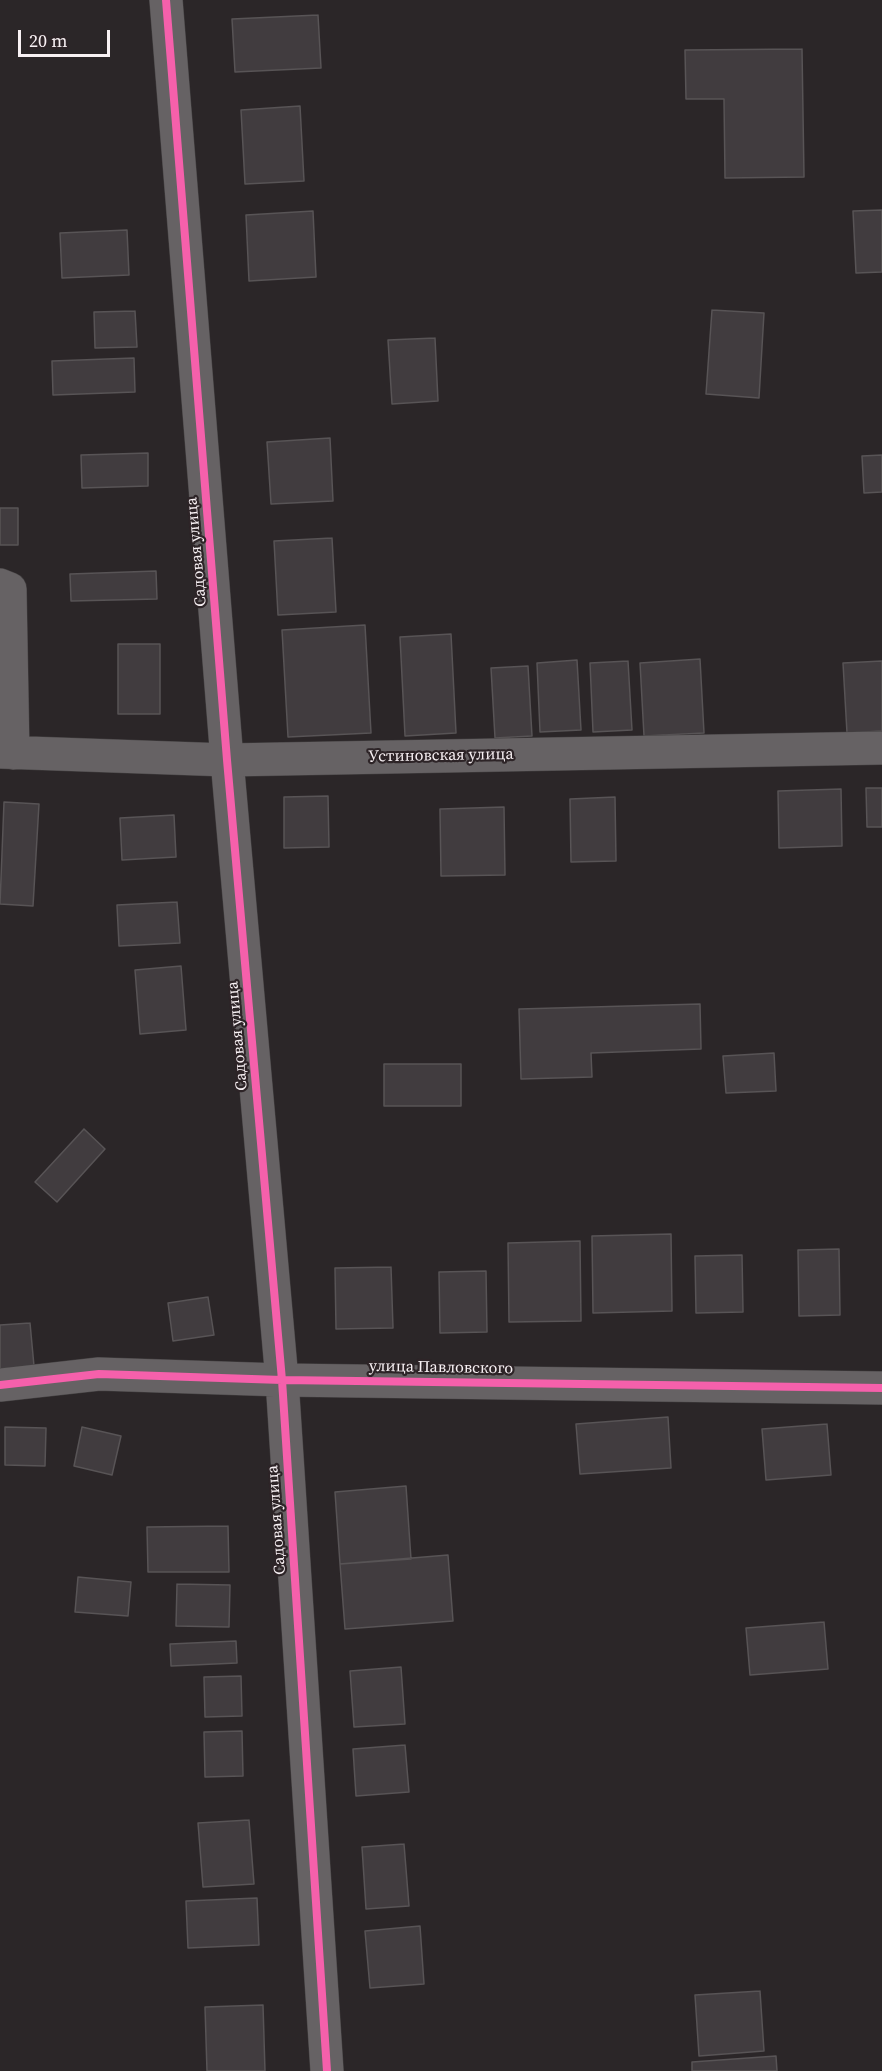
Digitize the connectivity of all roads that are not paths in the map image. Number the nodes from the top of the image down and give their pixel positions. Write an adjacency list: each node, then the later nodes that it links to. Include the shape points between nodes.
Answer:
1 (166, 0): 5 (street, Садовая улица)
2 (0, 585): 4 (street, via 10,589)
3 (882, 748): 5 (street, Устиновская улица)
4 (7, 752): 5 (street, Устиновская улица)
5 (228, 760): 6 (street, Садовая улица)
6 (282, 1380): 7 (street, улица Павловского, via 99,1374); 8 (street, улица Павловского); 9 (street, Садовая улица)
7 (0, 1385)
8 (882, 1388)
9 (327, 2071)

